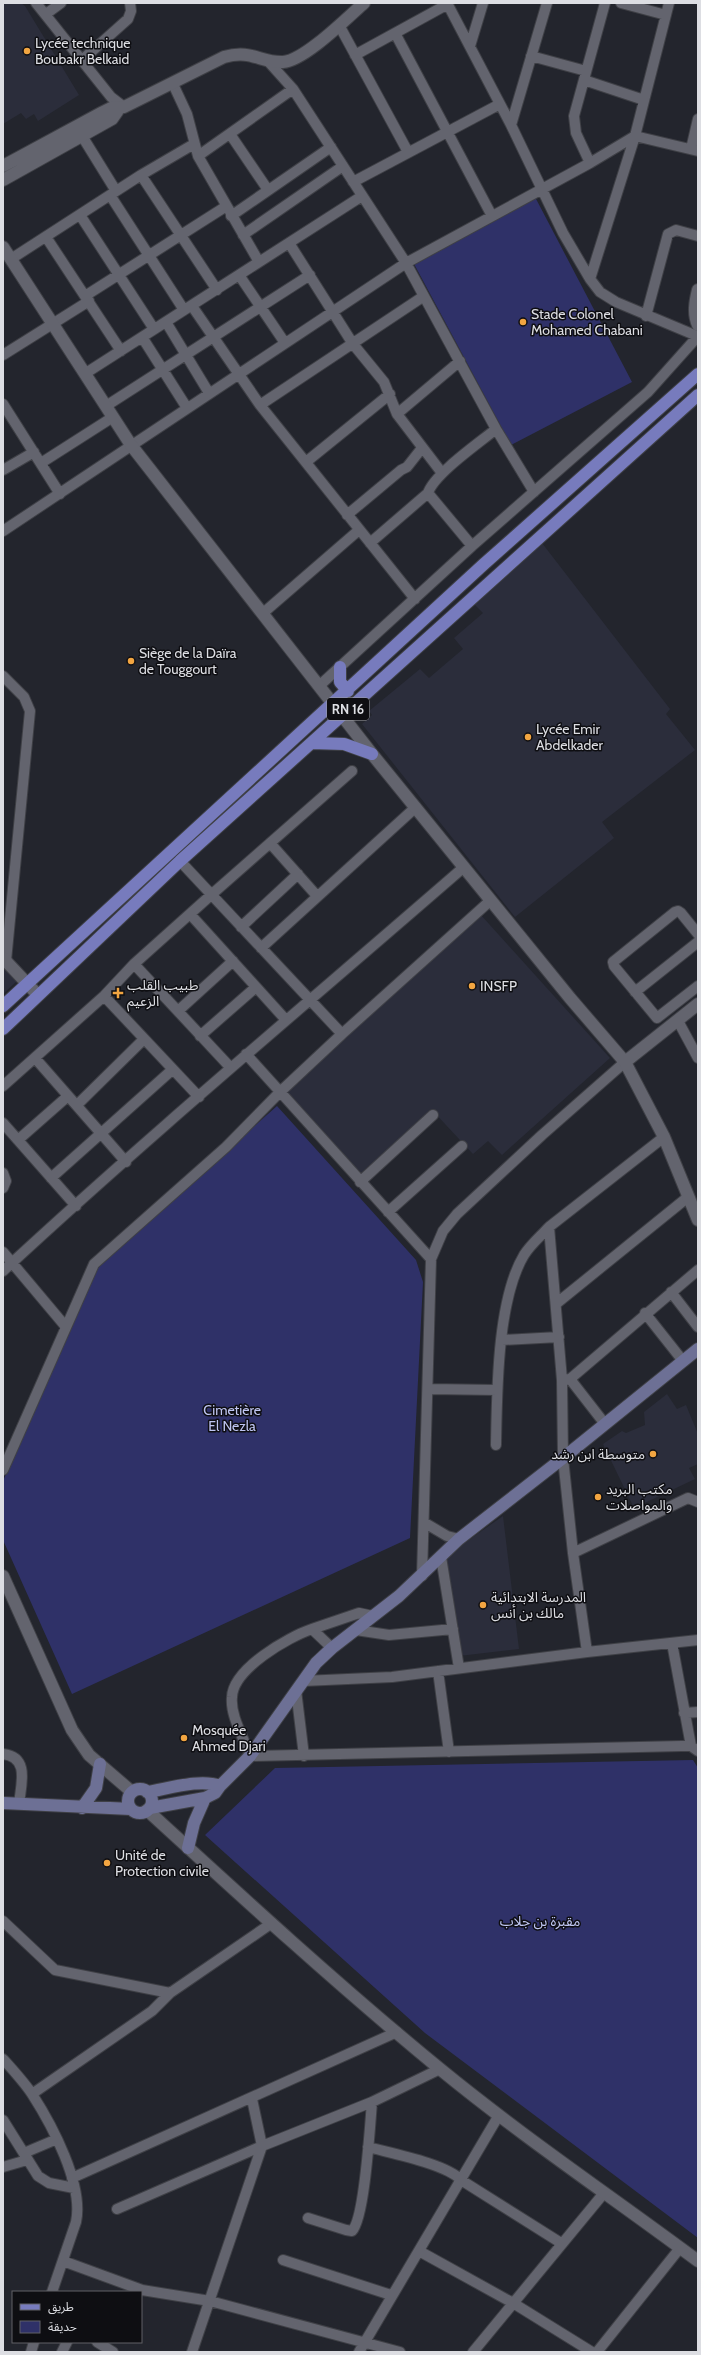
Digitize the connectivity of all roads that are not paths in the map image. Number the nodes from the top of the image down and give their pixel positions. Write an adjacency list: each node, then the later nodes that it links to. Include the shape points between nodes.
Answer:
1 (36, 3): 11 (street)
2 (61, 3): 11 (street)
3 (130, 3): 18 (street, via 132,11 128,19)
4 (364, 3): 13 (street)
5 (483, 3): 15 (street)
6 (547, 3): 17 (street)
7 (605, 3): 20 (street)
8 (621, 3): 12 (street)
9 (669, 3): 12 (street)
10 (447, 4): 14 (street); 15 (street)
11 (46, 14): 18 (street)
12 (666, 15): 23 (street)
13 (338, 25): 16 (street); 19 (street, via 304,54 293,60)
14 (395, 33): 16 (street); 28 (street)
15 (470, 46): 24 (street)
16 (355, 55): 37 (street)
17 (532, 56): 20 (street); 27 (street)
18 (82, 60): 25 (street)
19 (268, 60): 21 (street, via 249,54 236,54 212,62); 22 (street)
20 (585, 76): 23 (street); 39 (street, via 574,123)
21 (173, 84): 25 (street); 33 (street, via 187,114)
22 (293, 89): 29 (street); 34 (street)
23 (644, 100): 31 (street)
24 (500, 104): 27 (street); 28 (street)
25 (122, 108): 30 (street, via 112,119); 32 (street, via 111,108)
26 (698, 119): 36 (street)
27 (511, 125): 45 (street)
28 (447, 132): 37 (street); 52 (street)
29 (230, 134): 38 (street); 46 (street)
30 (82, 136): 35 (street); 47 (street)
31 (635, 136): 36 (street); 39 (street); 66 (street)
32 (53, 137): 35 (street); 40 (street)
33 (194, 144): 38 (street); 42 (street)
34 (331, 147): 41 (street); 46 (street)
35 (60, 149): 43 (street)
36 (694, 150)
37 (408, 152): 44 (street)
38 (198, 156): 49 (street)
39 (590, 163): 45 (street)
40 (3, 166)
41 (343, 166): 44 (street); 54 (street)
42 (141, 175): 47 (street); 53 (street)
43 (3, 180)
44 (353, 182): 48 (street)
45 (542, 189): 52 (street); 66 (street, via 563,233)
46 (268, 190): 51 (street)
47 (113, 193): 50 (street); 59 (street)
48 (362, 196): 57 (street); 62 (street)
49 (226, 207): 51 (street); 53 (street)
50 (80, 215): 56 (street); 63 (street)
51 (231, 216): 54 (street)
52 (492, 216): 62 (street)
53 (181, 234): 59 (street); 67 (street)
54 (242, 235): 61 (street)
55 (698, 236): 74 (street, via 676,230 668,234)
56 (46, 237): 60 (street); 70 (street)
57 (289, 243): 61 (street); 65 (street)
58 (3, 247): 60 (street)
59 (149, 254): 63 (street); 72 (street)
60 (11, 259): 76 (street)
61 (259, 262): 64 (street)
62 (406, 263): 69 (street); 73 (street)
63 (118, 275): 70 (street); 77 (street)
64 (239, 275): 67 (street); 71 (street)
65 (310, 275): 71 (street); 73 (street)
66 (590, 279): 74 (street, via 600,292)
67 (217, 290): 72 (street)
68 (698, 290): 78 (street, via 695,301)
69 (424, 296): 82 (street); 86 (street)
70 (87, 298): 76 (street); 83 (street)
71 (260, 307): 80 (street); 81 (street)
72 (188, 308): 75 (street); 80 (street)
73 (334, 311): 81 (street); 82 (street)
74 (646, 316): 78 (street)
75 (166, 322): 77 (street); 85 (street)
76 (52, 323): 84 (street); 88 (street)
77 (154, 329): 79 (street)
78 (698, 333): 108 (street, via 648,392)
79 (142, 337): 83 (street); 87 (street)
80 (212, 338): 85 (street); 89 (street)
81 (285, 344): 89 (street)
82 (353, 344): 92 (street, via 384,382); 95 (street)
83 (121, 351): 88 (street)
84 (3, 355)
85 (186, 355): 87 (street); 91 (street)
86 (460, 361): 98 (street); 100 (street)
87 (163, 370): 96 (street); 97 (street)
88 (86, 373): 96 (street)
89 (237, 374): 91 (street); 95 (street)
90 (698, 374): 121 (main road, RN 16, via 484,564)
91 (209, 393): 97 (street)
92 (390, 394): 98 (street); 104 (street)
93 (698, 395): 123 (main road, RN 16)
94 (3, 404): 103 (street)
95 (260, 405): 104 (street)
96 (106, 406): 99 (street)
97 (187, 408): 101 (street)
98 (397, 414): 102 (street)
99 (113, 417): 101 (street); 105 (street)
100 (496, 429): 107 (street); 108 (street)
101 (131, 445): 110 (street); 117 (street)
102 (422, 448): 107 (street); 111 (street, via 407,468 401,470)
103 (34, 452): 105 (street); 106 (street)
104 (306, 462): 111 (street)
105 (41, 463): 110 (street)
106 (3, 470)
107 (442, 473): 109 (street, via 430,485)
108 (534, 492): 115 (street)
109 (428, 493): 114 (street); 115 (street)
110 (60, 494): 113 (street)
111 (347, 515): 112 (street)
112 (359, 530): 114 (street); 117 (street)
113 (3, 531)
114 (370, 543): 116 (street)
115 (472, 546): 116 (street)
116 (415, 599): 118 (street)
117 (262, 614): 120 (street)
118 (340, 668): 120 (street); 121 (main road, via 340,682)
119 (3, 676): 140 (street, via 24,697 30,711)
120 (319, 686): 122 (street)
121 (348, 691): 122 (main road, RN 16)
122 (333, 704): 123 (street); 143 (main road, RN 16)
123 (342, 715): 124 (main road, RN 16); 125 (street)
124 (311, 743): 125 (main road, via 344,744); 129 (main road, RN 16)
125 (372, 754): 127 (street)
126 (352, 771): 128 (street)
127 (416, 807): 130 (street); 133 (street)
128 (270, 843): 131 (street); 132 (street)
129 (180, 861): 132 (street); 147 (main road, RN 16)
130 (464, 867): 134 (street); 149 (street)
131 (298, 874): 133 (street); 136 (street)
132 (211, 895): 135 (street); 136 (street)
133 (317, 896): 139 (street)
134 (491, 900): 156 (street); 162 (street, via 570,998)
135 (190, 914): 141 (street); 142 (street)
136 (241, 927): 139 (street)
137 (698, 934): 146 (street, via 678,911 615,958 614,966)
138 (698, 942): 146 (street)
139 (261, 948): 149 (street)
140 (5, 959): 143 (street)
141 (233, 961): 145 (street); 152 (street)
142 (134, 964): 148 (street); 152 (street)
143 (28, 983): 147 (street); 151 (main road, RN 16)
144 (698, 986): 146 (street, via 657,1018)
145 (256, 987): 153 (street); 157 (street)
146 (635, 992)
147 (38, 995): 155 (main road, RN 16)
148 (104, 996): 158 (street); 160 (street)
149 (310, 1001): 153 (street); 156 (street)
150 (698, 1004): 154 (street)
151 (3, 1006)
152 (178, 1011): 157 (street)
153 (286, 1020): 159 (street)
154 (678, 1021): 161 (street); 162 (street)
155 (3, 1029)
156 (342, 1034): 166 (street)
157 (200, 1036): 163 (street)
158 (143, 1040): 164 (street); 169 (street)
159 (246, 1054): 163 (street); 166 (street)
160 (35, 1058): 165 (street); 167 (street)
161 (698, 1058)
162 (626, 1062): 173 (street); 187 (street, via 457,1214 443,1231)
163 (230, 1067): 168 (street)
164 (172, 1070): 168 (street); 172 (street)
165 (3, 1086)
166 (280, 1092): 179 (street); 195 (street, via 226,1147 100,1258 89,1273)
167 (68, 1096): 169 (street); 174 (street)
168 (198, 1097): 176 (street)
169 (77, 1105): 172 (street)
170 (433, 1115): 179 (street)
171 (3, 1123): 174 (street)
172 (103, 1133): 176 (street); 178 (street)
173 (664, 1137): 181 (street); 185 (street)
174 (18, 1140): 178 (street)
175 (462, 1146): 183 (street)
176 (126, 1162): 182 (street)
177 (3, 1173): 180 (street, via 6,1181)
178 (51, 1178): 182 (street)
179 (360, 1182): 183 (street)
180 (3, 1188)
181 (688, 1197): 184 (street); 192 (street)
182 (76, 1206): 188 (street)
183 (388, 1212): 187 (street)
184 (698, 1220)
185 (549, 1228): 192 (street); 197 (street, via 525,1254 514,1277 507,1301)
186 (3, 1252): 188 (street)
187 (431, 1259): 201 (street)
188 (12, 1262): 190 (street); 195 (street)
189 (698, 1270): 191 (street)
190 (3, 1271)
191 (671, 1292): 193 (street); 194 (street)
192 (557, 1303): 196 (street)
193 (645, 1314): 199 (street); 200 (street)
194 (698, 1326)
195 (66, 1327): 206 (street)
196 (559, 1337): 197 (street); 200 (street)
197 (502, 1340): 202 (street)
198 (698, 1349): 199 (main road)
199 (683, 1361): 203 (main road)
200 (566, 1379): 203 (street); 205 (street)
201 (428, 1389): 202 (street); 208 (street)
202 (497, 1390): 204 (street)
203 (605, 1424): 205 (main road)
204 (496, 1444)
205 (564, 1458): 209 (main road); 210 (street)
206 (3, 1470)
207 (698, 1502): 210 (street, via 688,1498)
208 (425, 1523): 209 (street, via 447,1536); 213 (street)
209 (458, 1539): 211 (main road)
210 (572, 1553): 221 (street)
211 (441, 1557): 213 (main road); 216 (street)
212 (3, 1576): 232 (street, via 65,1717 89,1755)
213 (422, 1576): 214 (main road)
214 (373, 1616): 215 (street, via 359,1613); 217 (main road)
215 (312, 1629): 220 (street); 230 (street, via 275,1647 250,1667 234,1688 232,1706)
216 (453, 1629): 217 (street, via 389,1635); 222 (street)
217 (356, 1630): 220 (main road)
218 (698, 1640): 219 (street)
219 (672, 1643): 221 (street); 226 (street)
220 (332, 1648): 224 (main road)
221 (587, 1652): 222 (street)
222 (459, 1668): 223 (street)
223 (438, 1671): 224 (street); 228 (street)
224 (300, 1685): 230 (main road); 231 (street)
225 (698, 1712): 226 (street)
226 (684, 1713): 227 (street)
227 (694, 1749): 228 (street)
228 (449, 1752): 231 (street)
229 (3, 1754): 238 (street, via 15,1757 20,1763 22,1772)
230 (250, 1756): 231 (street); 233 (main road)
231 (304, 1756)
232 (100, 1764): 234 (street); 239 (main road, via 96,1788)
233 (220, 1786): 235 (main road, via 212,1782 198,1783); 236 (main road, via 215,1793)
234 (132, 1792): 235 (main road); 240 (main road, via 128,1799)
235 (147, 1792): 241 (main road, via 152,1801)
236 (205, 1798): 241 (main road); 242 (main road, via 194,1823)
237 (3, 1803): 238 (main road)
238 (19, 1804): 239 (main road)
239 (82, 1808): 240 (main road)
240 (131, 1809): 241 (main road, via 141,1813)
241 (149, 1809): 242 (street)
242 (188, 1848): 244 (street)
243 (3, 1921): 245 (street, via 56,1970)
244 (272, 1923): 245 (street); 246 (street)
245 (170, 1993): 249 (street, via 152,2011)
246 (397, 2032): 248 (street); 250 (street)
247 (3, 2059): 249 (street)
248 (440, 2068): 251 (street); 252 (street)
249 (32, 2094): 254 (street)
250 (252, 2099): 255 (street); 260 (street)
251 (372, 2102): 255 (street); 256 (street)
252 (499, 2115): 259 (street); 261 (street)
253 (3, 2120): 257 (street)
254 (57, 2139): 257 (street); 260 (street)
255 (262, 2146): 262 (street); 272 (street)
256 (368, 2147): 259 (street, via 448,2171 456,2174); 263 (street, via 361,2204 354,2229 346,2230)
257 (25, 2157): 258 (street); 260 (street, via 34,2172 43,2180)
258 (3, 2167)
259 (461, 2180): 264 (street); 266 (street)
260 (73, 2183): 267 (street, via 78,2215)
261 (604, 2193): 264 (street); 265 (street)
262 (117, 2209)
263 (308, 2218)
264 (561, 2243): 273 (street)
265 (680, 2248): 269 (street); 284 (street)
266 (419, 2251): 271 (street); 273 (street)
267 (63, 2260): 270 (street); 272 (street, via 142,2290)
268 (283, 2260): 271 (street)
269 (698, 2261)
270 (52, 2291)
271 (391, 2296): 274 (street)
272 (210, 2301): 274 (street); 279 (street)
273 (513, 2302): 282 (street); 283 (street)
274 (365, 2342): 280 (street); 281 (street)
275 (66, 2343): 277 (street)
276 (99, 2343): 278 (street)
277 (62, 2352)
278 (113, 2352)
279 (192, 2352)
280 (360, 2352)
281 (400, 2352)
282 (473, 2352)
283 (592, 2352)
284 (597, 2352)

